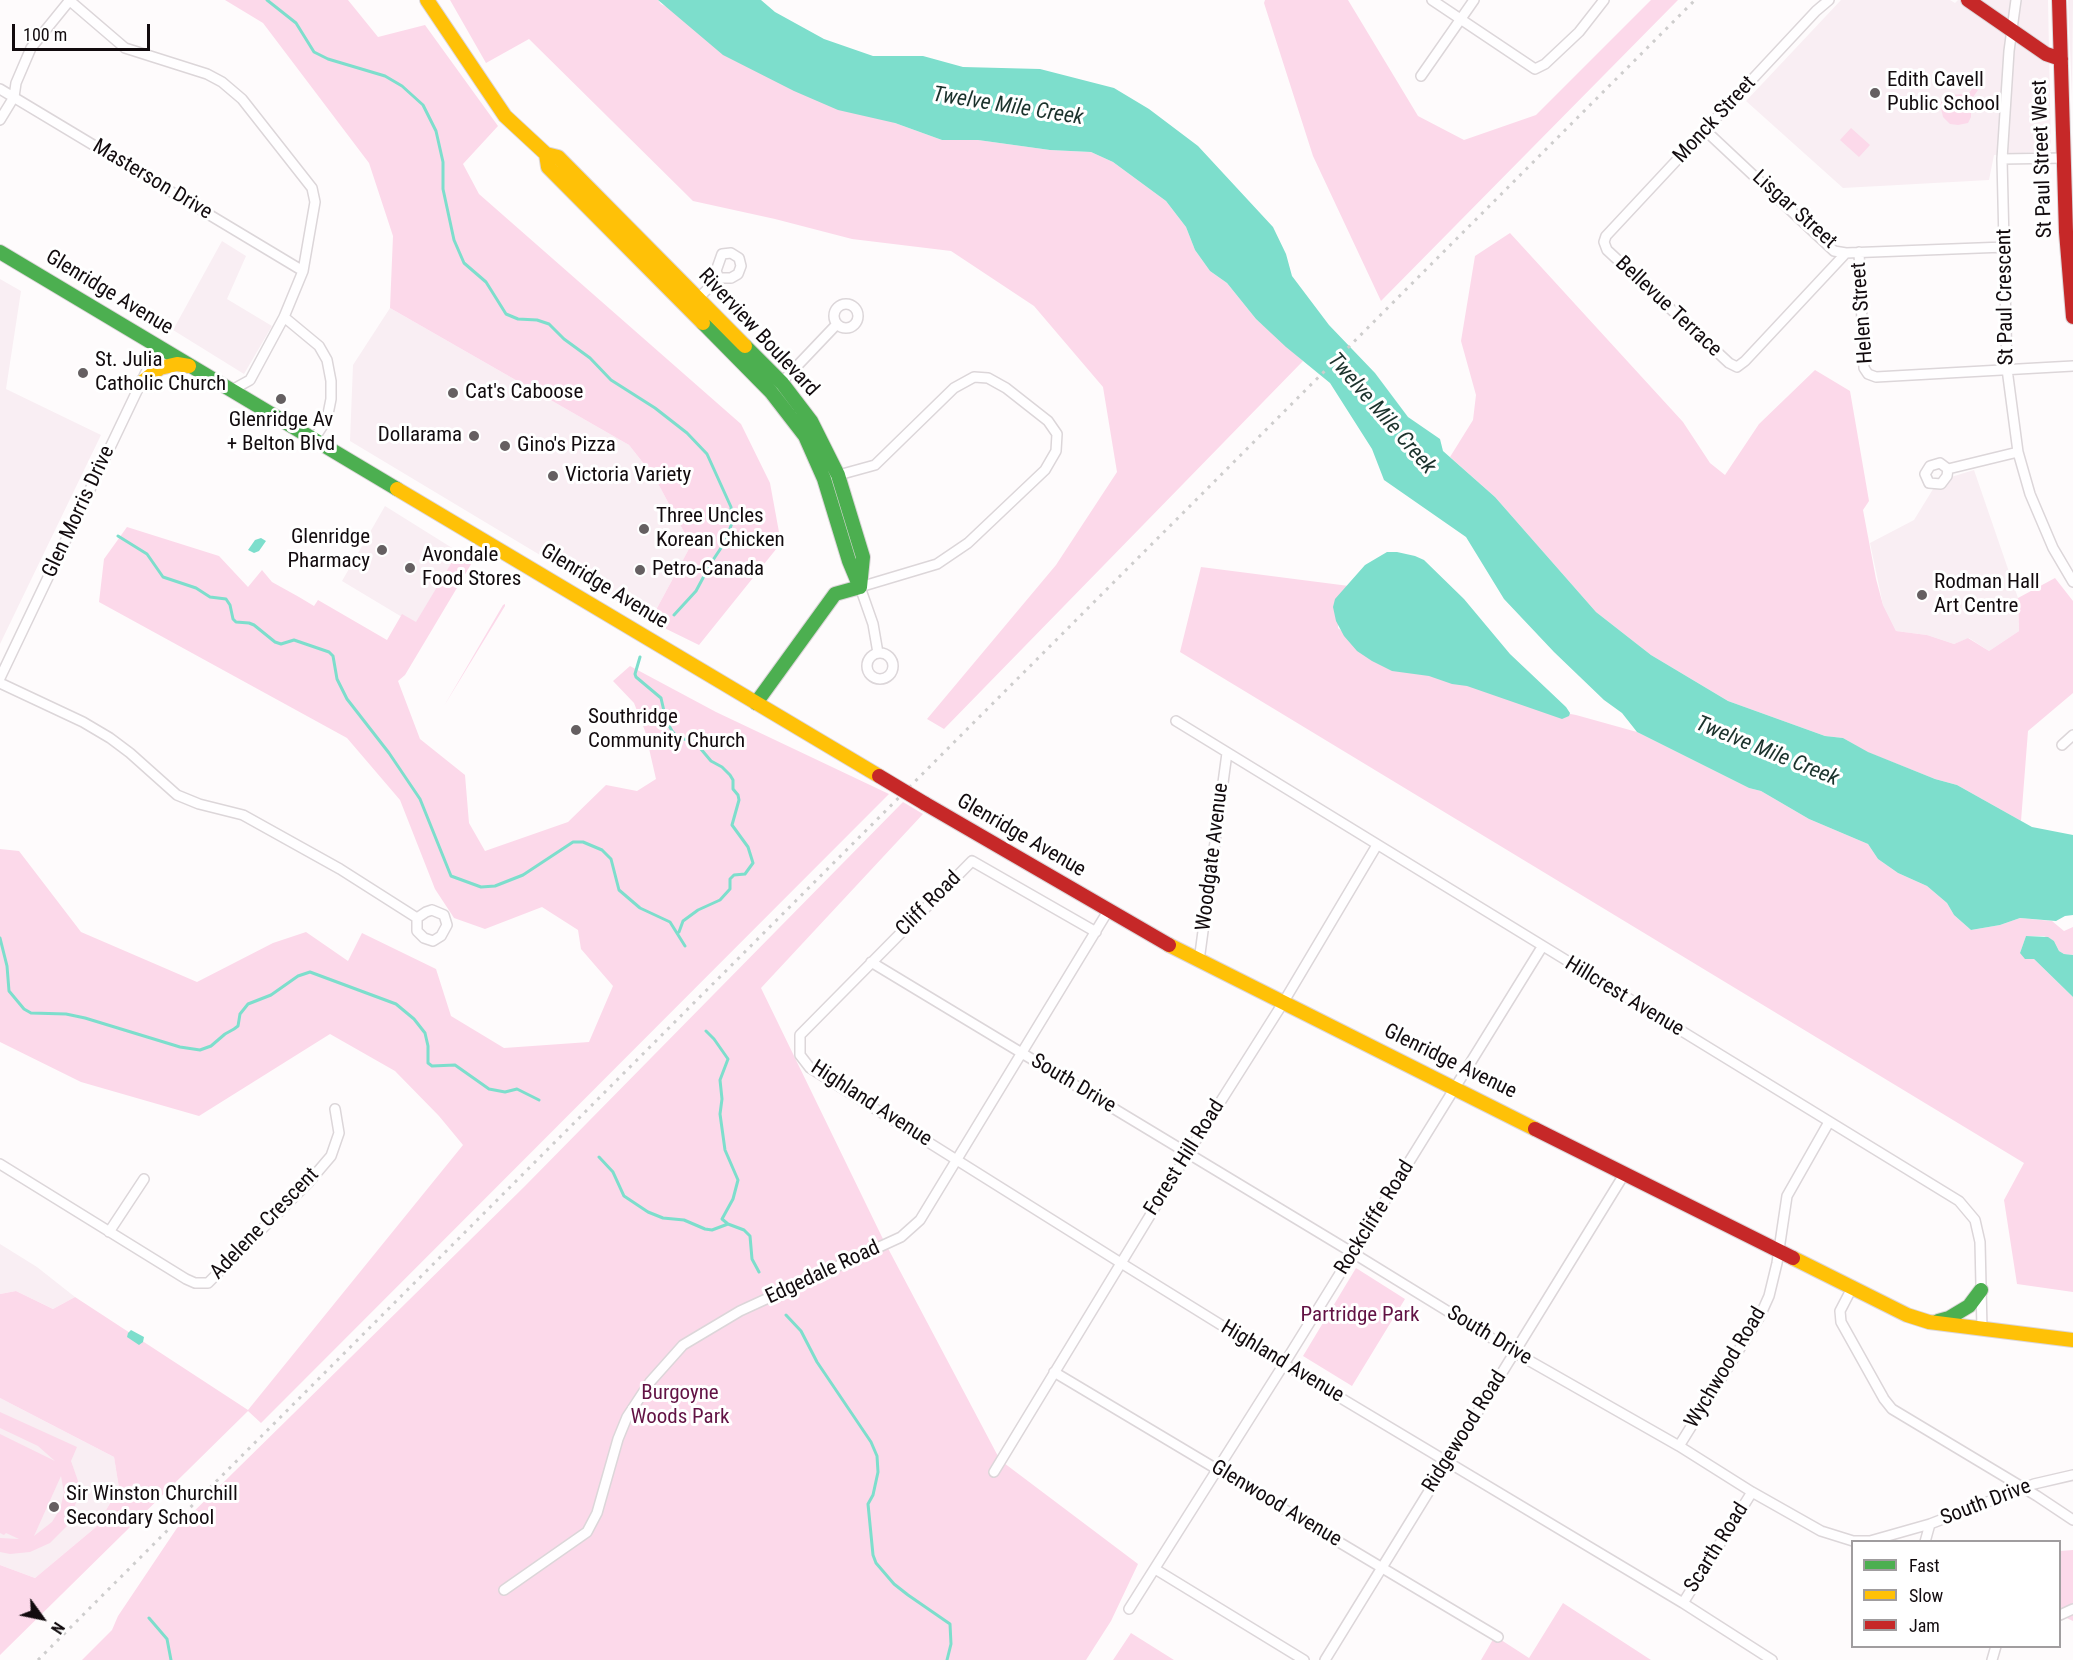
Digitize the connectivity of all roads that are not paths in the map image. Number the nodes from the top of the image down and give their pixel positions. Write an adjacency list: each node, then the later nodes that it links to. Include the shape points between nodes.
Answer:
1 (70, 0): 15 (street, via 31,48); 26 (street, via 125,48 207,74 242,99 312,188 315,202)
2 (427, 0): 28 (main road, Riverview Boulevard, via 505,116 546,154 548,167 605,214)
3 (1432, 0): 10 (street)
4 (1473, 0): 10 (street)
5 (1604, 0): 10 (street, via 1578,32 1536,69)
6 (1829, 0): 18 (street, Monck Street)
7 (1968, 0): 11 (main road)
8 (2016, 0): 11 (street, St Paul Crescent)
9 (2059, 0): 12 (main road, St Paul Street West)
10 (1460, 20): 13 (street)
11 (2011, 31): 12 (main road); 20 (street, St Paul Crescent)
12 (2061, 59): 16 (main road, St Paul Street West)
13 (1421, 76)
14 (0, 89): 15 (street, Masterson Drive)
15 (14, 97): 17 (street); 26 (street, Masterson Drive)
16 (2067, 111): 19 (main road, St Paul Street West)
17 (0, 120)
18 (1705, 130): 21 (street, Monck Street); 25 (street, Lisgar Street, via 1834,251)
19 (2064, 158): 20 (street); 30 (main road, St Paul Street West)
20 (2002, 159): 22 (street, St Paul Crescent)
21 (1604, 242): 25 (street, Bellevue Terrace, via 1607,250 1737,367)
22 (2006, 247): 24 (street, Lisgar Street); 35 (street, St Paul Crescent)
23 (0, 252): 32 (main road, Glenridge Avenue)
24 (1859, 252): 25 (street, Lisgar Street); 35 (street, Helen Street, via 1864,368 1868,374 1876,377)
25 (1846, 253)
26 (303, 271): 29 (street)
27 (719, 278): 28 (street)
28 (693, 304): 37 (main road, Riverview Boulevard)
29 (284, 317): 38 (street, via 250,380); 39 (street, via 319,346 327,360 331,399 327,419)
30 (2073, 317)
31 (837, 324): 37 (street)
32 (158, 347): 33 (main road, Glenridge Avenue); 36 (street, Glen Morris Drive)
33 (191, 366): 36 (main road, via 160,368); 38 (main road, Glenridge Avenue)
34 (2073, 366): 35 (street)
35 (2007, 369): 40 (street, St Paul Crescent)
36 (141, 383): 47 (street, Glen Morris Drive)
37 (777, 388): 42 (main road, Riverview Boulevard, via 811,422); 43 (main road, Riverview Boulevard)
38 (232, 390): 39 (main road, Glenridge Avenue)
39 (314, 439): 49 (main road, Glenridge Avenue)
40 (2018, 452): 41 (street); 44 (street, St Paul Crescent, via 2030,494 2053,548)
41 (1948, 469)
42 (838, 475): 43 (street); 45 (main road, Riverview Boulevard, via 863,557); 45 (street, via 875,465 954,388 974,376 988,378 1006,388 1048,421 1057,435 1056,451 1045,470 968,543 937,564)
43 (824, 479): 45 (main road, Riverview Boulevard)
44 (2073, 582)
45 (860, 587): 46 (street); 49 (main road, via 836,594)
46 (878, 653)
47 (0, 678)
48 (0, 683): 56 (street, via 110,738 177,795 243,815 340,868)
49 (756, 703): 55 (main road, Glenridge Avenue, bridge)
50 (1176, 721): 53 (street, Hillcrest Avenue)
51 (2073, 735): 52 (street)
52 (2062, 745)
53 (1227, 753): 54 (street, Hillcrest Avenue); 59 (street, Woodgate Avenue)
54 (1377, 845): 58 (street, Hillcrest Avenue); 61 (street, Forest Hill Road)
55 (1108, 911): 57 (street, Edgedale Road); 59 (main road, Glenridge Avenue)
56 (417, 918)
57 (1096, 932): 60 (street, Cliff Road, via 972,861); 62 (street, Edgedale Road)
58 (1542, 947): 64 (street, Rockcliffe Road); 66 (street, Hillcrest Avenue)
59 (1199, 960): 61 (main road, Glenridge Avenue)
60 (871, 962): 62 (street, South Drive); 63 (street, Cliff Road, via 800,1035)
61 (1283, 1003): 64 (main road, Glenridge Avenue); 67 (street, Forest Hill Road)
62 (1022, 1053): 67 (street, South Drive); 68 (street, Edgedale Road)
63 (800, 1055): 68 (street, Highland Avenue, via 810,1068)
64 (1455, 1088): 70 (main road, Glenridge Avenue); 74 (street, Rockcliffe Road)
65 (335, 1109): 72 (street, Adelene Crescent, via 339,1133 331,1155 208,1283 195,1283)
66 (1828, 1122): 73 (street, Wychwood Road, via 1787,1196); 77 (street, Hillcrest Avenue, via 1959,1201 1975,1220 1980,1242)
67 (1188, 1153): 74 (street, South Drive); 75 (street, Forest Hill Road)
68 (957, 1160): 75 (street, Highland Avenue); 98 (street, Edgedale Road, via 920,1220 901,1237 741,1311 683,1344 650,1382 627,1417 597,1513 587,1532)
69 (0, 1164): 72 (street, Adelene Crescent)
70 (1625, 1173): 73 (main road, Glenridge Avenue); 81 (street, Ridgewood Road)
71 (144, 1179): 72 (street)
72 (109, 1232)
73 (1778, 1250): 76 (main road, Glenridge Avenue); 84 (street, Wychwood Road, via 1769,1296 1760,1316)
74 (1353, 1253): 81 (street, South Drive); 82 (street, Rockcliffe Road)
75 (1121, 1263): 82 (street, Highland Avenue); 83 (street, Forest Hill Road)
76 (1853, 1286): 78 (main road, Glenridge Avenue); 89 (street, via 1840,1311 1840,1322 1892,1409)
77 (1981, 1290): 78 (main road, via 1958,1314); 79 (street, Hillcrest Avenue)
78 (1929, 1322): 79 (main road, Glenridge Avenue)
79 (1982, 1329): 80 (main road, Glenridge Avenue)
80 (2073, 1340)
81 (1514, 1352): 84 (street, South Drive); 85 (street, Ridgewood Road)
82 (1284, 1364): 85 (street, Highland Avenue); 86 (street, Rockcliffe Road)
83 (1054, 1372): 86 (street, Glenwood Avenue); 87 (street, Forest Hill Road)
84 (1679, 1446): 90 (street, South Drive)
85 (1447, 1461): 96 (street, Ridgewood Road); 99 (street, Highland Avenue)
86 (1217, 1469): 96 (street, Glenwood Avenue); 97 (street, Rockcliffe Road)
87 (994, 1472)
88 (2073, 1475): 89 (street, South Drive)
89 (2025, 1488): 91 (street); 92 (street, South Drive)
90 (1752, 1492): 93 (street, South Drive, via 1821,1531); 99 (street, Scarth Road)
91 (2073, 1520)
92 (1930, 1524): 94 (street, South Drive); 95 (street)
93 (1851, 1540)
94 (1874, 1540)
95 (1926, 1540)
96 (1383, 1567): 101 (street, Glenwood Avenue); 103 (street, Ridgewood Road)
97 (1155, 1569): 100 (street, Rockcliffe Road); 102 (street)
98 (504, 1590)
99 (1683, 1603): 104 (street, Highland Avenue)
100 (1129, 1609)
101 (1498, 1637)
102 (1304, 1660)
103 (1325, 1660)
104 (1772, 1660)

